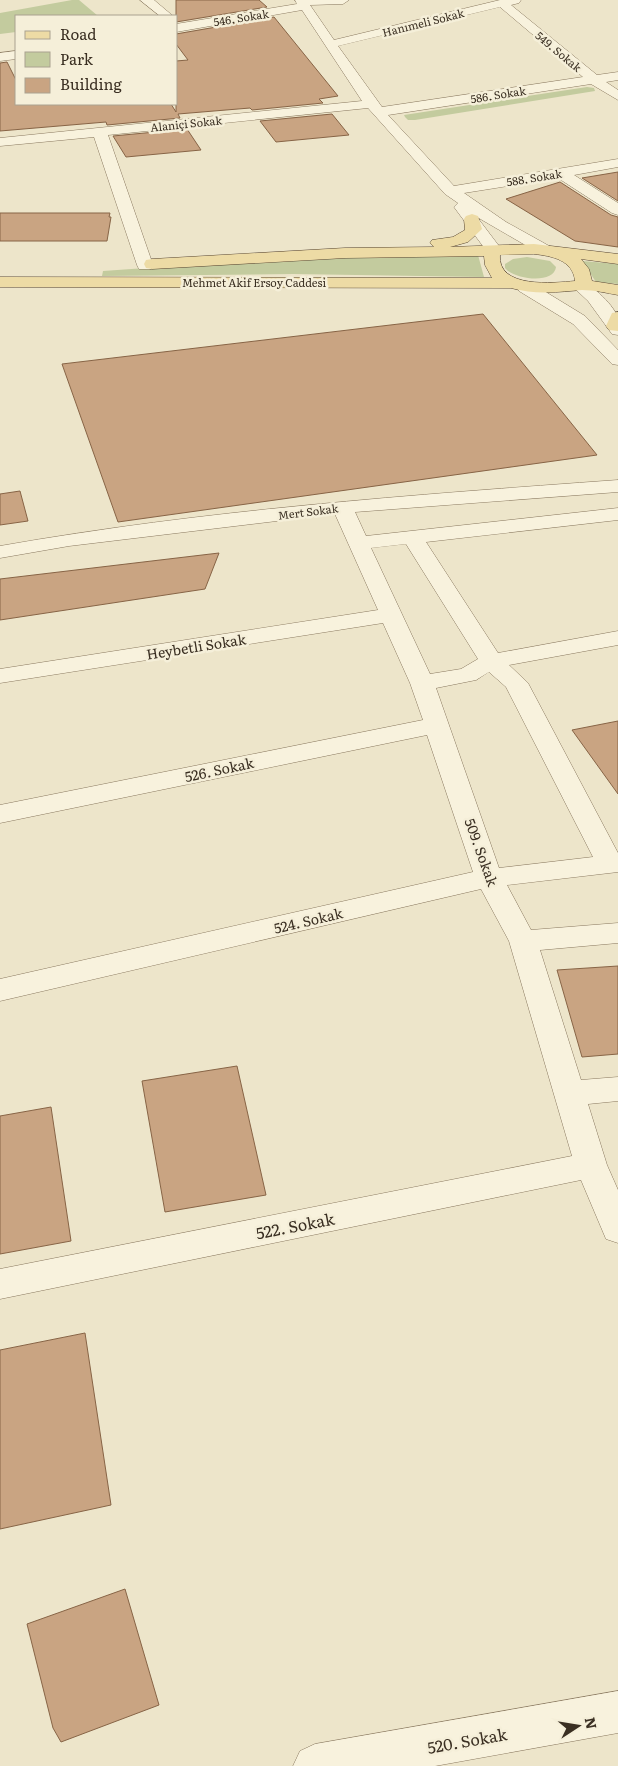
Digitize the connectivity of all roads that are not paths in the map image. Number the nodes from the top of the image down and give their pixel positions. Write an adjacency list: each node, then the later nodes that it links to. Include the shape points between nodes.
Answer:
1 (146, 0): 5 (street)
2 (342, 0): 4 (street, 546. Sokak)
3 (508, 1): 7 (street, Hanımeli Sokak); 11 (street, 549. Sokak)
4 (303, 3): 6 (street, 546. Sokak); 7 (street)
5 (166, 15)
6 (178, 26)
7 (331, 44): 14 (street)
8 (15, 55): 9 (street)
9 (0, 57)
10 (618, 76): 11 (street, 586. Sokak)
11 (593, 79): 12 (street, 549. Sokak); 14 (street, 586. Sokak)
12 (617, 94): 13 (street)
13 (595, 96)
14 (375, 108): 16 (street); 17 (street, Alaniçi Sokak)
15 (409, 126): 16 (street)
16 (392, 128): 21 (street)
17 (100, 132): 18 (street, Alaniçi Sokak); 28 (street)
18 (0, 142)
19 (618, 163): 20 (street, 588. Sokak)
20 (560, 173): 21 (street, 588. Sokak); 22 (street)
21 (450, 191): 23 (street); 25 (street, via 500,224)
22 (618, 210)
23 (472, 219): 24 (street); 26 (main road, via 474,229 460,240)
24 (493, 251): 25 (main road, Mehmet Akif Ersoy Caddesi); 26 (main road, Mehmet Akif Ersoy Caddesi); 31 (main road, via 493,267 497,275)
25 (552, 252): 27 (main road, Mehmet Akif Ersoy Caddesi); 32 (main road, via 577,264 584,277)
26 (345, 253): 28 (main road, Mehmet Akif Ersoy Caddesi)
27 (618, 259)
28 (145, 265): 29 (main road, Mehmet Akif Ersoy Caddesi)
29 (0, 271)
30 (0, 282): 31 (main road, Mehmet Akif Ersoy Caddesi)
31 (517, 285): 32 (main road, Mehmet Akif Ersoy Caddesi); 35 (street, via 579,320)
32 (582, 285): 33 (main road); 34 (street)
33 (618, 290)
34 (617, 324)
35 (618, 360)
36 (618, 486): 37 (street, Mert Sokak)
37 (342, 507): 40 (street, 509. Sokak); 41 (street, Mert Sokak, via 70,540)
38 (617, 513): 39 (street)
39 (412, 536): 40 (street); 44 (street)
40 (359, 543): 42 (street, 509. Sokak)
41 (0, 552)
42 (392, 615): 45 (street, Heybetli Sokak); 46 (street, 509. Sokak)
43 (618, 638): 44 (street)
44 (491, 661): 46 (street, via 468,675); 49 (street, via 516,682)
45 (0, 676)
46 (422, 683): 47 (street, 509. Sokak)
47 (437, 724): 48 (street, 526. Sokak); 50 (street, 509. Sokak)
48 (0, 814)
49 (614, 864): 50 (street, 524. Sokak)
50 (490, 878): 52 (street, 509. Sokak); 53 (street, 524. Sokak)
51 (618, 933): 52 (street)
52 (523, 941): 55 (street, 509. Sokak)
53 (0, 990)
54 (618, 1089): 55 (street)
55 (569, 1093): 56 (street, 509. Sokak)
56 (591, 1165): 57 (street, 509. Sokak); 58 (street, 522. Sokak)
57 (618, 1229)
58 (0, 1284)
59 (618, 1712): 60 (street, 520. Sokak)
60 (426, 1757): 61 (street, 520. Sokak)
61 (315, 1766)

